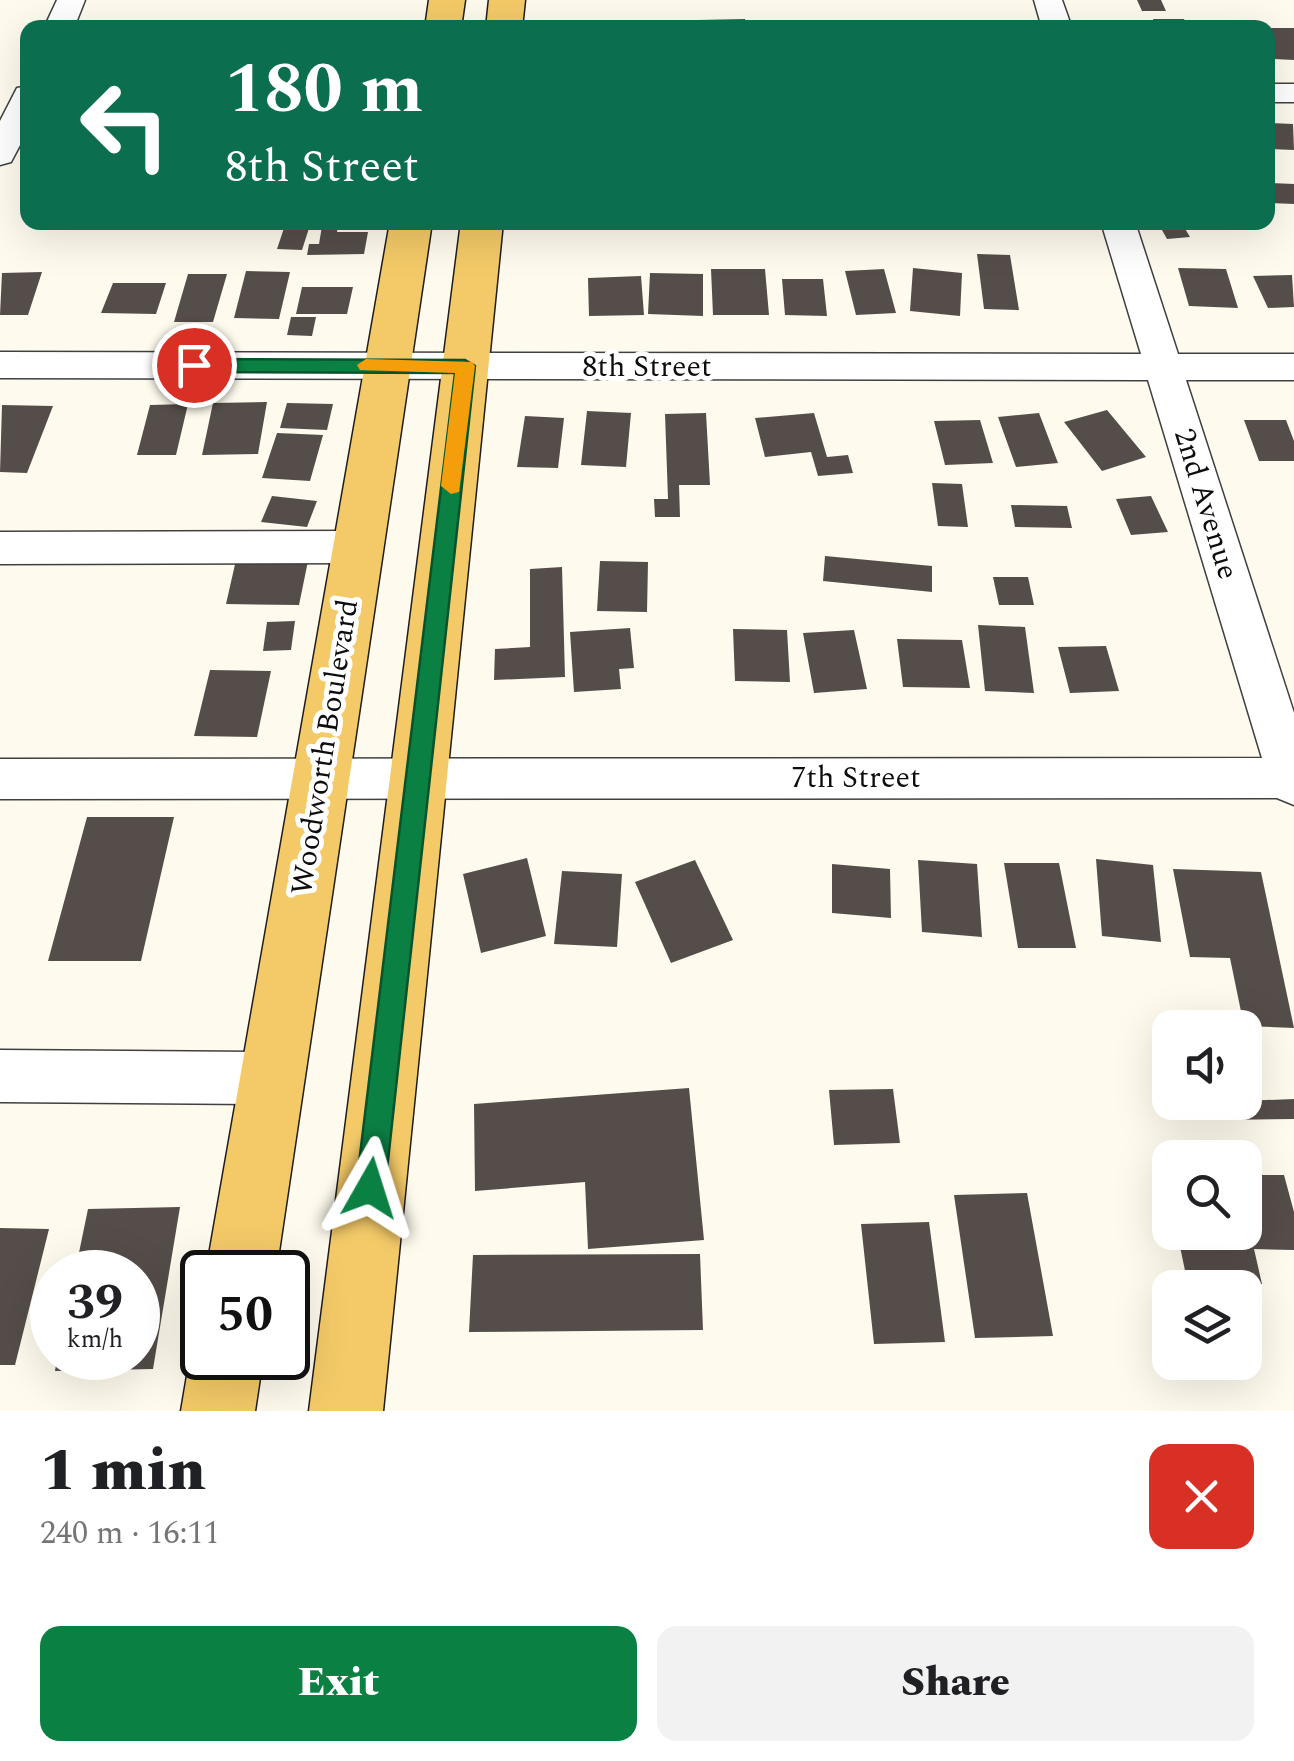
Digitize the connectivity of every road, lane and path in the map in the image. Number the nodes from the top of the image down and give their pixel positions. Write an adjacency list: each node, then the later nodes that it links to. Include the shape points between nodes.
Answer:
1 (20, 111): 2 (street)
2 (0, 155)
3 (410, 230): 6 (main road, Woodworth Boulevard)
4 (481, 230): 8 (main road)
5 (1120, 230): 9 (street, 2nd Avenue)
6 (388, 365): 7 (street, 8th Street); 8 (street, 8th Street); 11 (main road, Woodworth Boulevard)
7 (0, 366)
8 (465, 366): 9 (street, 8th Street); 14 (main road)
9 (1163, 368): 10 (street, 8th Street); 16 (street, 2nd Avenue)
10 (1294, 368)
11 (358, 547): 12 (street); 15 (main road, Woodworth Boulevard)
12 (0, 548)
13 (0, 778): 15 (street, 7th Street)
14 (418, 778): 15 (street, 7th Street); 16 (street, 7th Street); 22 (main road)
15 (320, 779): 18 (main road, Woodworth Boulevard)
16 (1293, 781)
17 (0, 1076): 18 (street)
18 (272, 1078): 19 (main road, Woodworth Boulevard)
19 (245, 1250)
20 (223, 1380): 21 (main road)
21 (218, 1411)
22 (346, 1411)

